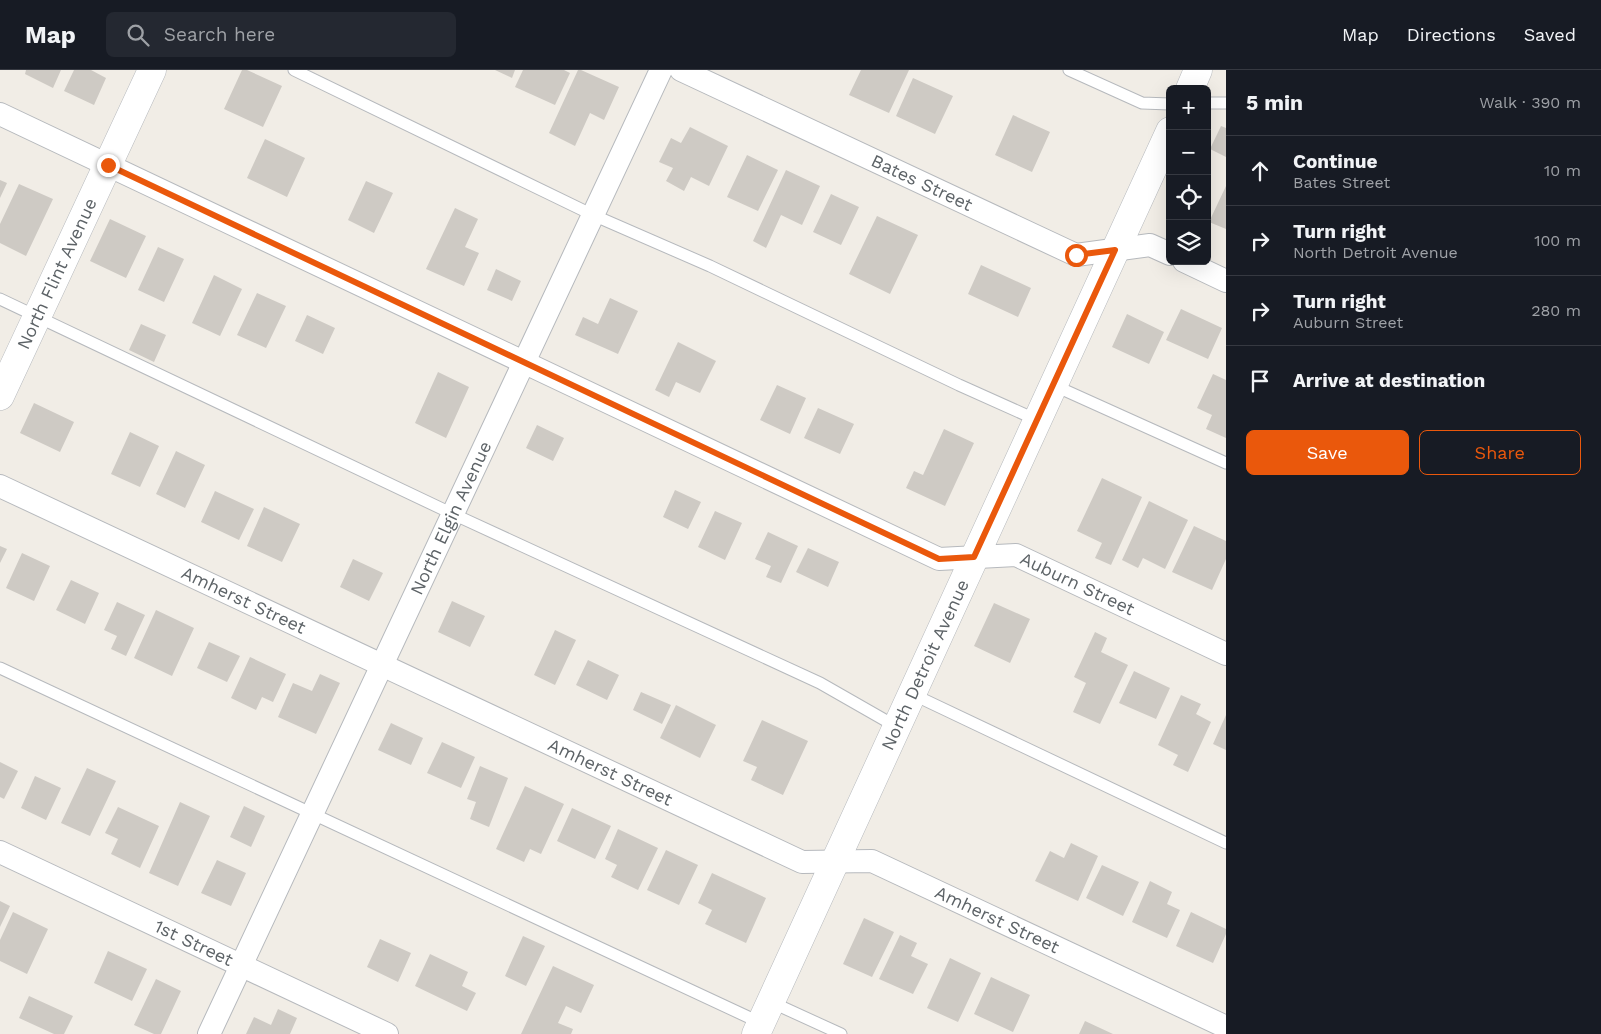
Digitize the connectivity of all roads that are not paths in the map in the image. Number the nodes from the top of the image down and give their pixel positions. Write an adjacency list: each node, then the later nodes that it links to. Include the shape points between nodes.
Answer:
1 (152, 70): 13 (street, North Flint Avenue)
2 (294, 70): 14 (lane)
3 (661, 70): 14 (street, North Elgin Avenue)
4 (681, 70): 15 (street, Bates Street, via 1076,255)
5 (1068, 70): 10 (lane, via 1142,104)
6 (1198, 70): 7 (street)
7 (1192, 85)
8 (1211, 103): 9 (lane)
9 (1226, 103)
10 (1166, 104)
11 (0, 114): 13 (street, Auburn Street)
12 (1166, 140): 15 (street, North Detroit Avenue)
13 (108, 165): 20 (street, North Flint Avenue); 21 (street, Auburn Street)
14 (593, 215): 21 (street, North Elgin Avenue); 24 (lane, via 710,266)
15 (1115, 250): 16 (street, Bates Street, via 1150,245); 22 (street, North Detroit Avenue)
16 (1166, 252)
17 (1192, 265): 18 (street)
18 (1226, 281)
19 (0, 298): 20 (lane)
20 (37, 316): 23 (street, North Flint Avenue); 27 (lane)
21 (524, 363): 27 (street, North Elgin Avenue); 28 (street, Auburn Street, via 939,559)
22 (1053, 384): 24 (street, North Detroit Avenue); 25 (lane)
23 (0, 396)
24 (1037, 420): 28 (street, North Detroit Avenue)
25 (1226, 464)
26 (0, 486): 30 (street, Amherst Street)
27 (452, 514): 30 (street, North Elgin Avenue); 33 (lane, via 820,683)
28 (974, 557): 29 (street, Auburn Street, via 1016,555); 32 (street, North Detroit Avenue)
29 (1226, 654)
30 (382, 665): 34 (street, North Elgin Avenue); 37 (street, Amherst Street, via 802,862)
31 (0, 668): 34 (lane)
32 (912, 694): 33 (street, North Detroit Avenue); 35 (lane)
33 (897, 727): 37 (street, North Detroit Avenue)
34 (312, 813): 38 (street, North Elgin Avenue); 39 (lane)
35 (1226, 843)
36 (0, 852): 38 (street, 1st Street)
37 (836, 862): 39 (street, North Detroit Avenue); 40 (street, Amherst Street, via 872,861)
38 (241, 965): 41 (street, North Elgin Avenue); 42 (street, 1st Street)
39 (763, 1019): 43 (lane)
40 (1226, 1027)
41 (209, 1034)
42 (387, 1034)
43 (841, 1034)

